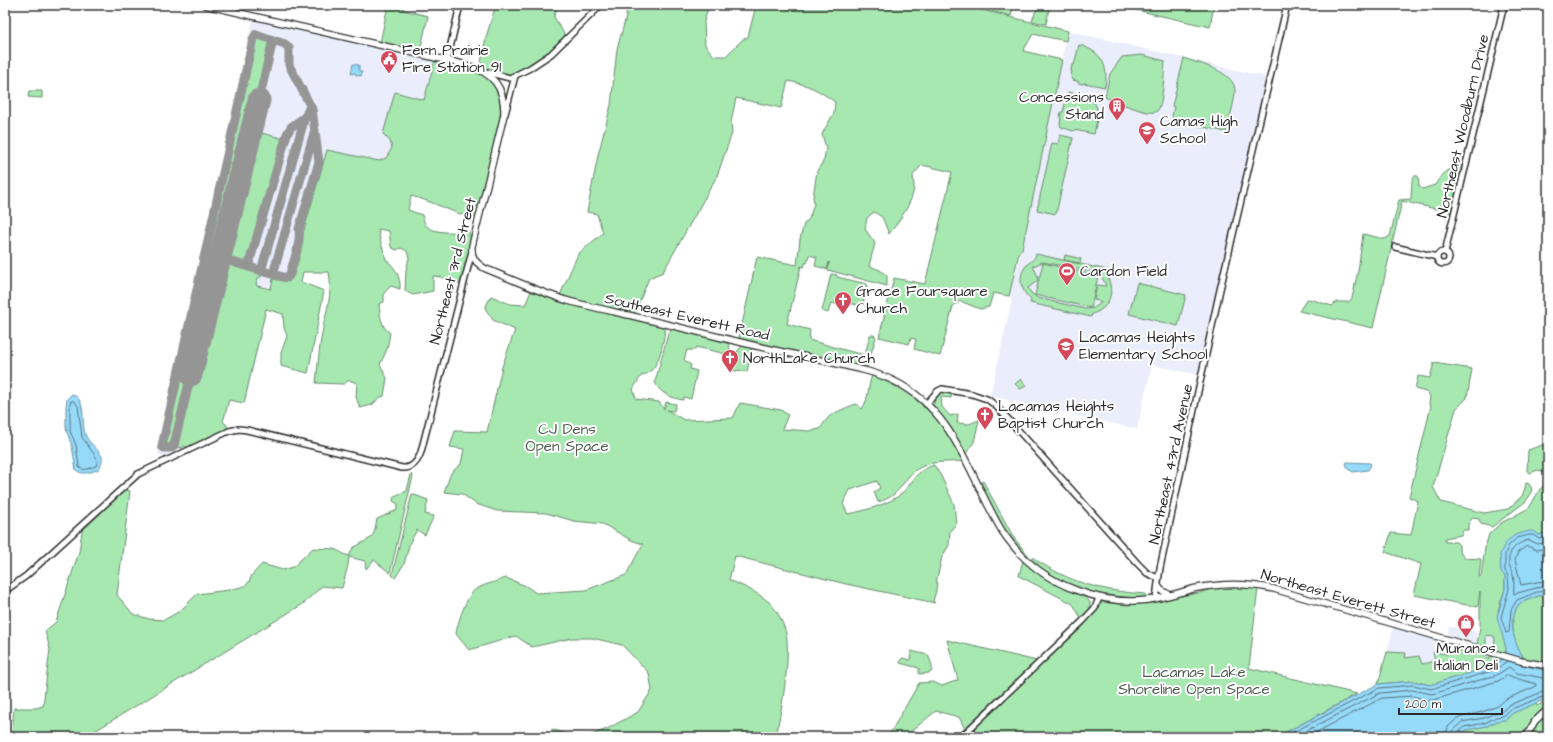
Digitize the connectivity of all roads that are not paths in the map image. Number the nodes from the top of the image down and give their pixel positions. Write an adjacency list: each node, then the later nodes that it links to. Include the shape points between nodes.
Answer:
1 (205, 5): 6 (main road)
2 (460, 5): 7 (street)
3 (602, 5): 9 (street, via 551,54)
4 (1287, 5): 17 (street, Northeast 43rd Avenue, via 1219,294)
5 (1504, 5): 13 (street, Northeast Woodburn Drive)
6 (223, 7): 7 (main road)
7 (447, 61): 8 (main road)
8 (484, 72): 9 (street, via 505,78); 10 (main road, via 500,89)
9 (515, 76): 10 (street, Northeast 3rd Street)
10 (504, 115): 12 (main road, Northeast 3rd Street)
11 (1395, 247): 14 (street)
12 (472, 251): 15 (main road, Southeast Everett Road, via 475,262 484,268 547,294 864,370 902,385); 20 (street, Northeast 3rd Street, via 421,452 408,469 247,430 225,432 138,474 26,576)
13 (1445, 252): 14 (street); 14 (street, via 1450,257 1446,264 1440,263)
14 (1437, 257)
15 (926, 404): 16 (main road, Southeast Everett Road, via 947,427); 18 (street, via 938,391 948,389 979,396 995,405 1138,564)
16 (967, 462): 22 (main road, Northeast Everett Street, via 1002,531 1022,556 1056,582)
17 (1160, 568): 18 (street, Northeast 43rd Avenue); 19 (street, Northeast 43rd Avenue)
18 (1156, 577): 23 (street, Northeast 43rd Avenue)
19 (1158, 586): 21 (main road); 23 (street, Northeast 43rd Avenue)
20 (5, 591)
21 (1170, 595): 23 (main road, Northeast Everett Street); 24 (main road, Northeast Everett Street, via 1228,584 1260,586 1521,661)
22 (1099, 598): 23 (main road, Northeast Everett Street, via 1129,601); 26 (street, via 1095,608 1082,622)
23 (1156, 598)
24 (1548, 666)
25 (1548, 709): 27 (main road, via 1535,721)
26 (961, 737)
27 (1526, 737)

